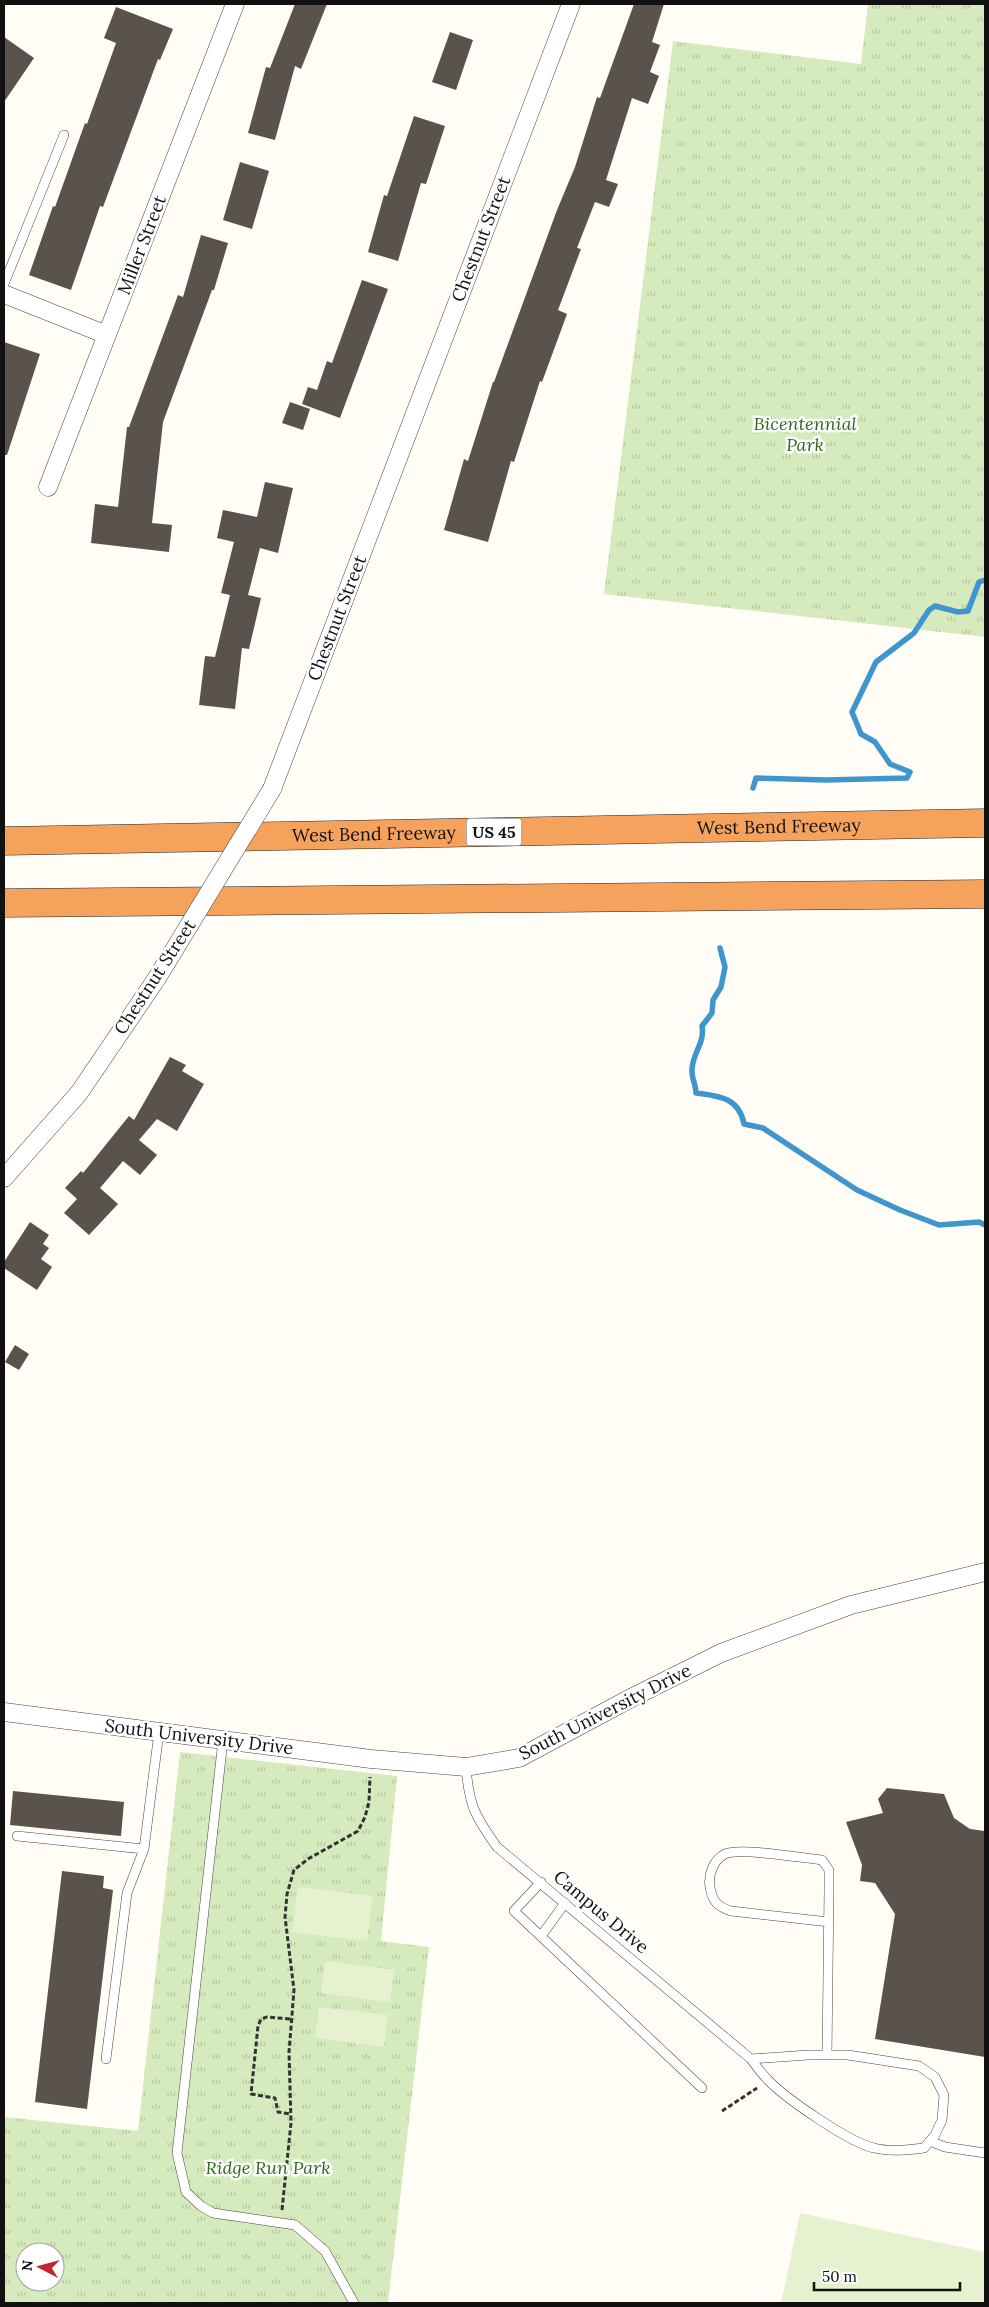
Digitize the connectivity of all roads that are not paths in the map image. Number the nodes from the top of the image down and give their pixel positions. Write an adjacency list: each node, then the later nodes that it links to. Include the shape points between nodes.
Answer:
1 (235, 4): 6 (street, Miller Street)
2 (571, 4): 12 (street, Chestnut Street, bridge, via 272,789 157,978 79,1093)
3 (64, 135): 4 (lane)
4 (4, 284)
5 (4, 294): 6 (street)
6 (108, 335): 7 (street, Miller Street)
7 (48, 487)
8 (985, 823): 9 (highway, West Bend Freeway / US 45)
9 (4, 841)
10 (985, 894): 11 (highway)
11 (4, 903)
12 (4, 1178)
13 (985, 1572): 17 (street, South University Drive, via 851,1605 730,1650 519,1758)
14 (4, 1712): 15 (street, South University Drive)
15 (159, 1732): 16 (street, South University Drive); 19 (lane)
16 (223, 1740): 17 (street, South University Drive, via 371,1759); 30 (lane, via 177,2153 186,2192 213,2213 295,2225 326,2251)
17 (466, 1767): 20 (lane, Campus Drive, via 469,1798 480,1822 497,1847)
18 (17, 1836): 19 (lane)
19 (144, 1849): 25 (lane, via 127,1893)
20 (541, 1882): 21 (lane, Campus Drive); 23 (lane, via 514,1911)
21 (565, 1903): 23 (lane); 26 (lane, Campus Drive)
22 (829, 1922): 22 (lane, via 828,1870 822,1860 739,1852 724,1854 713,1866 709,1879 711,1896 719,1907); 24 (lane)
23 (542, 1936): 27 (lane)
24 (827, 2055): 26 (lane); 28 (lane, via 919,2066 935,2077 944,2095 942,2120)
25 (106, 2059)
26 (751, 2059): 28 (lane, Campus Drive, via 768,2081 849,2138 874,2148 907,2150 924,2148)
27 (702, 2088)
28 (930, 2141): 29 (lane, via 945,2147)
29 (985, 2153)
30 (354, 2303)

